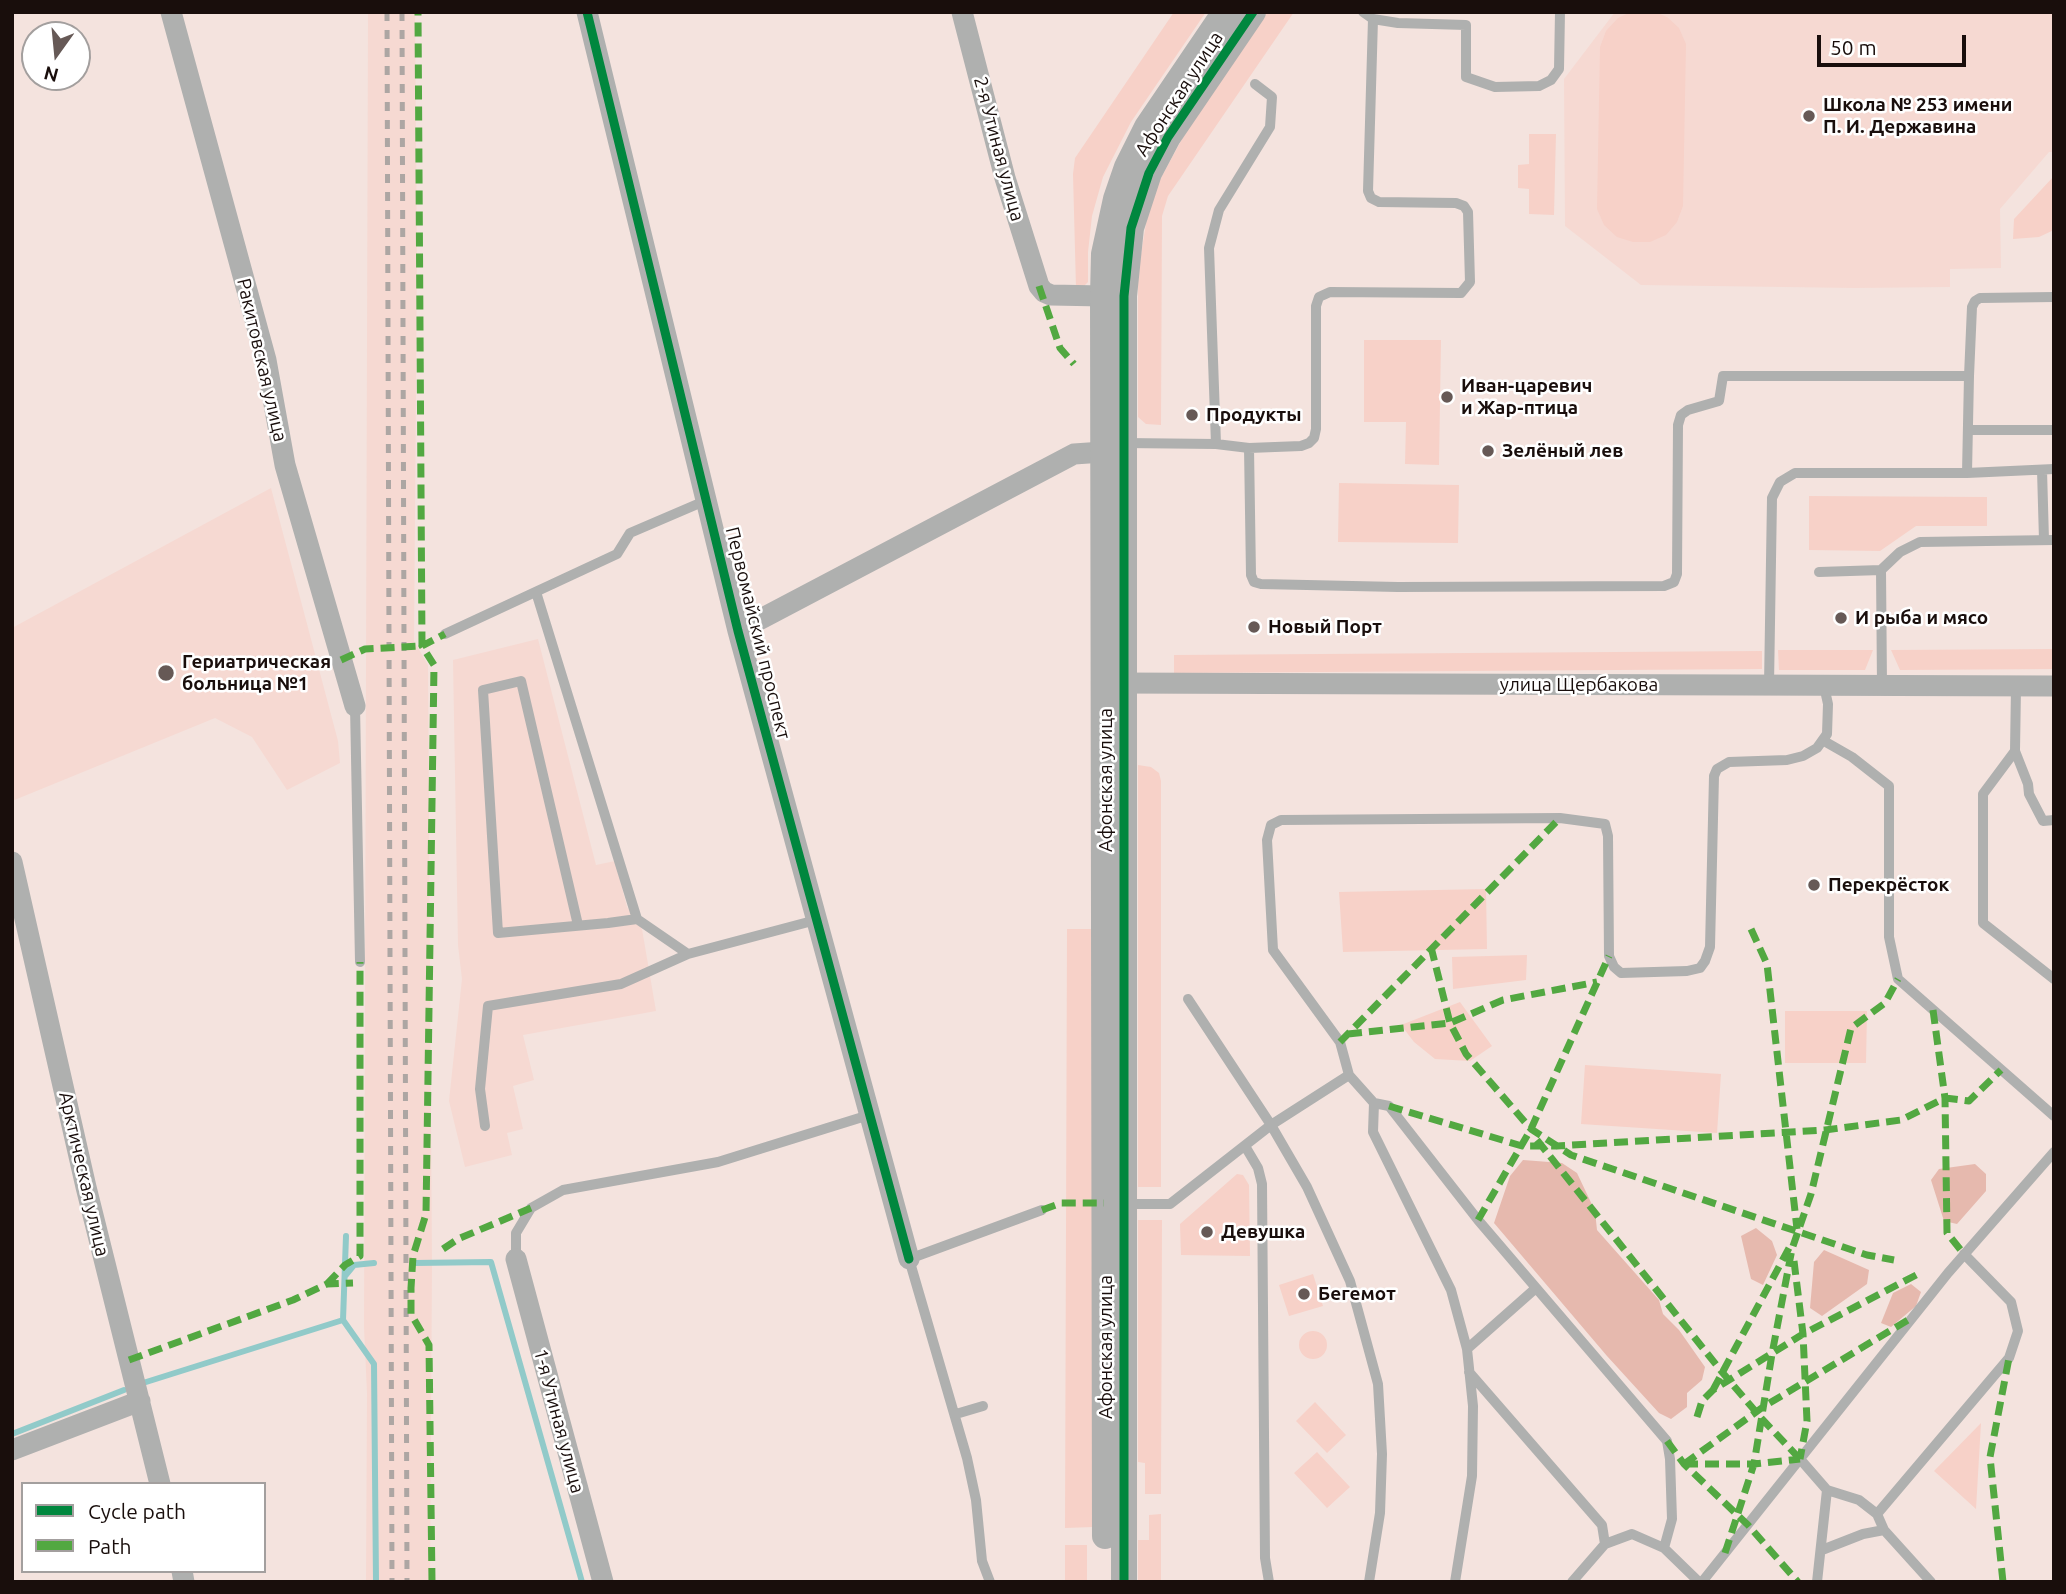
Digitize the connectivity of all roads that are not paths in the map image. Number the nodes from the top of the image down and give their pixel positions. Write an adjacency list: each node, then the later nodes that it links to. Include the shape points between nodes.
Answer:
1 (171, 12): 36 (street, Ракитовская улица, via 265,360 285,465)
2 (587, 12): 23 (street, Первомайский проспект)
3 (962, 12): 12 (street, 2-я Утиная улица, via 1005,178 1039,286 1051,295)
4 (1225, 12): 12 (street, Афонская улица, via 1146,127 1127,167 1104,254)
5 (1253, 12): 12 (street, Афонская улица, via 1168,137 1149,173)
6 (1363, 12): 9 (lane)
7 (1466, 12): 10 (lane)
8 (1560, 12): 10 (lane, via 1559,69 1539,86 1494,87 1466,77)
9 (1373, 19): 10 (lane); 19 (lane, via 1368,191 1379,202 1464,206 1468,212 1470,282 1461,293 1330,292 1320,297 1316,306 1314,438 1301,446)
10 (1466, 25)
11 (1255, 84): 17 (lane, via 1272,97 1270,127 1219,210 1209,248)
12 (1113, 296): 18 (street, Афонская улица)
13 (2054, 297): 14 (lane, via 1975,301)
14 (1969, 376): 15 (lane); 19 (lane, via 1723,376 1719,401 1688,410 1678,425 1677,574 1674,582 1664,586 1398,587 1254,582)
15 (1968, 430): 16 (lane); 22 (lane)
16 (2054, 430)
17 (1216, 444): 18 (lane); 19 (lane)
18 (1114, 447): 28 (street, via 1074,453 1046,473); 30 (street, Афонская улица)
19 (1249, 448)
20 (2054, 469): 21 (lane)
21 (2042, 470): 22 (lane); 24 (lane)
22 (1967, 473): 31 (lane, via 1795,473 1780,482 1772,499)
23 (707, 500): 27 (lane, via 630,533 617,554); 28 (street, Первомайский проспект)
24 (2049, 540): 25 (lane, via 1920,542 1900,552)
25 (1881, 570): 26 (lane); 33 (lane)
26 (1819, 572)
27 (536, 592): 29 (lane); 41 (lane)
28 (738, 631): 42 (street, Первомайский проспект)
29 (445, 634)
30 (1114, 683): 31 (street, улица Щербакова); 56 (street, Афонская улица)
31 (1769, 685): 32 (street, улица Щербакова)
32 (1824, 686): 33 (street, улица Щербакова); 37 (lane, via 1829,721)
33 (1882, 686): 35 (street, улица Щербакова)
34 (2054, 686): 35 (street, улица Щербакова)
35 (2016, 687): 38 (lane)
36 (355, 706): 45 (lane)
37 (1824, 740): 48 (lane, via 1803,756 1729,762 1717,769 1710,947 1700,968 1687,971 1621,973 1614,967 1609,956 1605,824 1560,818 1281,820 1271,825 1267,840 1273,950 1340,1042); 51 (lane, via 1889,786 1889,937 1898,979)
38 (2015, 751): 39 (lane, via 2043,821); 46 (lane, via 1983,794 1983,923)
39 (2054, 820)
40 (12, 862): 64 (street, Арктическая улица)
41 (637, 919): 43 (lane); 44 (lane)
42 (816, 920): 44 (lane); 50 (street, Первомайский проспект)
43 (578, 925): 43 (lane, via 498,933 483,690 521,681)
44 (688, 954): 53 (lane, via 621,984 488,1006 480,1089)
45 (359, 962)
46 (2054, 979)
47 (1188, 999): 52 (lane)
48 (1349, 1075): 49 (lane); 52 (lane)
49 (1374, 1103): 61 (lane, via 1389,1106); 62 (lane, via 1373,1132 1451,1290)
50 (869, 1115): 59 (lane, via 718,1162 563,1189 531,1208 516,1233); 60 (street, Первомайский проспект)
51 (2054, 1116)
52 (1271, 1125): 54 (lane); 81 (lane, via 1307,1187 1350,1281 1378,1384 1380,1513)
53 (485, 1126)
54 (1245, 1146): 56 (lane, via 1170,1205); 80 (lane, via 1262,1184 1265,1559)
55 (2054, 1152): 58 (lane)
56 (1114, 1203): 78 (street, Афонская улица); 79 (street, Афонская улица)
57 (1042, 1210): 60 (lane)
58 (1964, 1254): 68 (lane); 71 (lane, via 2011,1302 2018,1331 2010,1358)
59 (516, 1259): 76 (street, 1-я Утиная улица)
60 (909, 1259): 66 (lane)
61 (1536, 1288): 62 (lane); 74 (lane, via 1667,1441 1672,1519)
62 (1467, 1349): 63 (lane)
63 (1469, 1372): 73 (lane, via 1602,1525); 82 (lane, via 1472,1476)
64 (139, 1401): 67 (street); 69 (street, Арктическая улица)
65 (983, 1406): 66 (lane)
66 (956, 1414): 77 (lane, via 976,1500 982,1561)
67 (12, 1450)
68 (1800, 1458): 70 (lane); 84 (lane)
69 (159, 1482)
70 (1827, 1490): 71 (lane, via 1859,1500); 75 (lane)
71 (1877, 1514): 72 (lane)
72 (1884, 1530): 75 (lane); 86 (lane)
73 (1605, 1544): 74 (lane, via 1632,1534); 83 (lane)
74 (1664, 1548): 84 (lane)
75 (1822, 1550): 85 (lane)
76 (603, 1582)
77 (990, 1582)
78 (1105, 1582)
79 (1124, 1582)
80 (1269, 1582)
81 (1369, 1582)
82 (1455, 1582)
83 (1572, 1582)
84 (1700, 1582)
85 (1818, 1582)
86 (1931, 1582)

